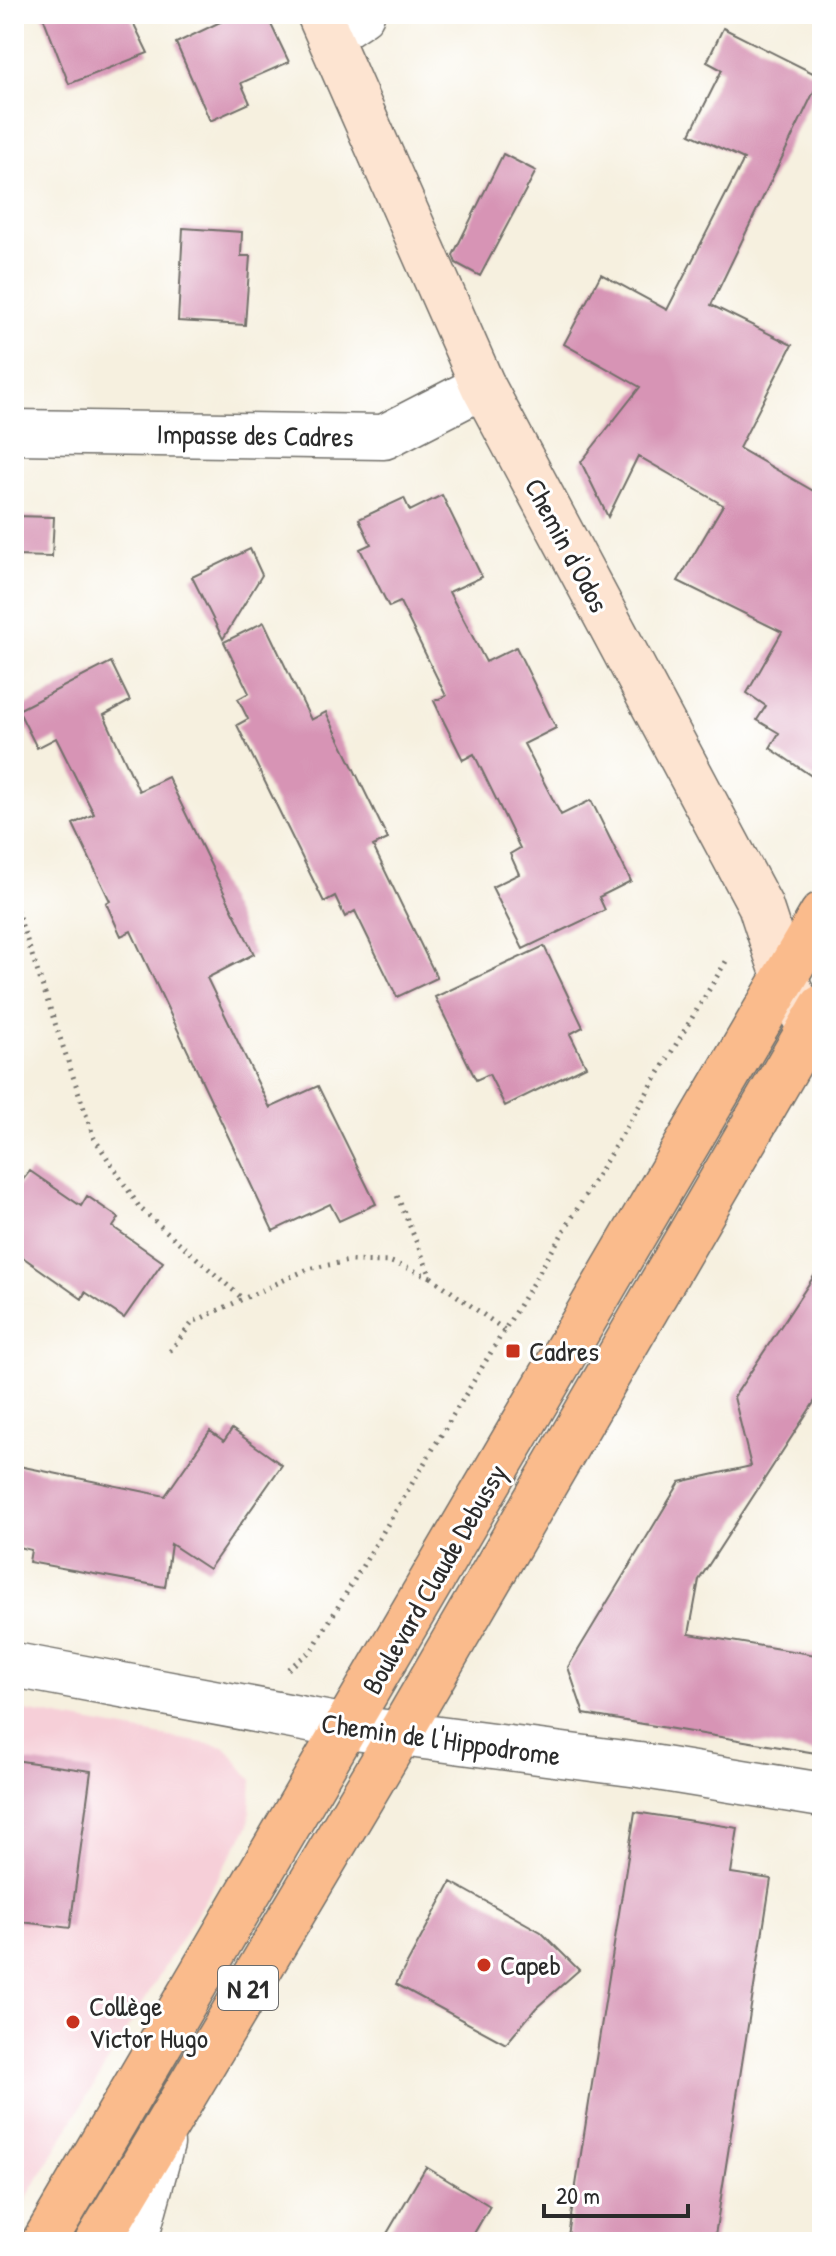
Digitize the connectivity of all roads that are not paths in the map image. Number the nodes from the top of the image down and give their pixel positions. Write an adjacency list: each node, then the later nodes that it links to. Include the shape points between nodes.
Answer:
1 (337, 21): 2 (street, Chemin d'Odos)
2 (483, 386): 3 (street, Impasse des Cadres, via 384,437); 5 (street, Chemin d'Odos, via 760,905)
3 (14, 432)
4 (822, 914): 5 (main road, Boulevard Claude Debussy / N 21)
5 (784, 976): 6 (street, Chemin d'Odos); 8 (main road, Boulevard Claude Debussy / N 21)
6 (818, 1027): 9 (main road, Boulevard Claude Debussy / N 21)
7 (14, 1665): 8 (street, Chemin de l'Hippodrome)
8 (347, 1727): 9 (street, Chemin de l'Hippodrome); 12 (main road, Boulevard Claude Debussy / N 21)
9 (399, 1735): 10 (street, Chemin de l'Hippodrome, via 639,1765); 11 (main road, Boulevard Claude Debussy / N 21)
10 (822, 1795)
11 (168, 2123): 13 (main road, Boulevard Claude Debussy / N 21); 14 (street)
12 (44, 2242)
13 (97, 2242)
14 (135, 2242)

